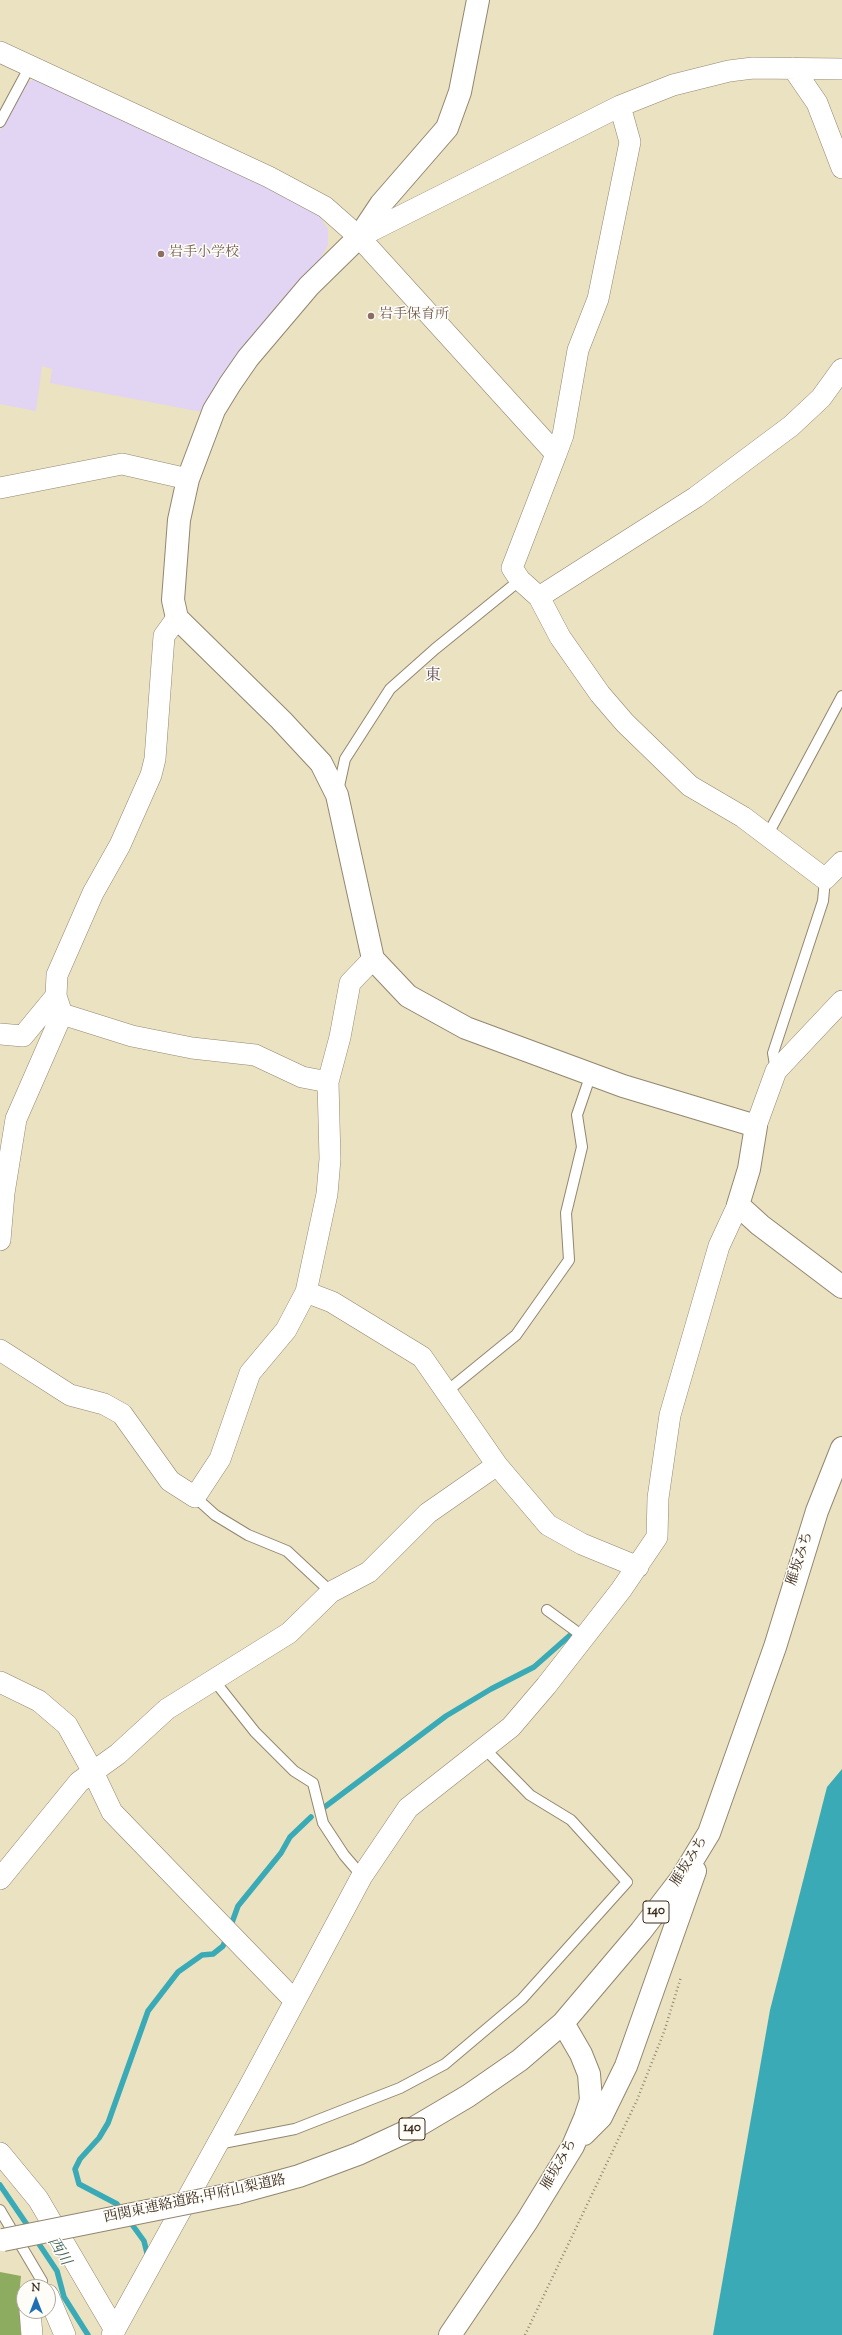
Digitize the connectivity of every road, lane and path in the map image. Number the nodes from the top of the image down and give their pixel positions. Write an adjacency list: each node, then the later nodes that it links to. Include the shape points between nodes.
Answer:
1 (478, 0): 9 (main road, via 460,92 447,128 381,204)
2 (0, 52): 3 (street)
3 (30, 66): 7 (lane); 9 (street, via 296,191 325,207)
4 (793, 68): 5 (street); 6 (street, via 728,71 673,85); 8 (street, via 817,103)
5 (842, 69)
6 (620, 106): 9 (street); 11 (street, via 630,142 598,299 578,350 563,434)
7 (0, 122)
8 (842, 168)
9 (359, 237): 11 (street); 12 (main road, via 309,286 248,358 214,410)
10 (842, 369): 15 (street, via 821,398 791,426 696,497)
11 (556, 454): 14 (street, via 512,568)
12 (188, 479): 13 (street, via 122,464); 16 (main road, via 179,520 176,550 173,600)
13 (0, 488)
14 (520, 580): 15 (street); 18 (lane, via 435,649 390,690 345,759)
15 (539, 598): 19 (street, via 560,637 600,694 625,723 690,786 743,817)
16 (177, 618): 18 (main road, via 282,720 321,763); 24 (street, via 164,636 155,759 151,775 120,844 93,893 57,974)
17 (842, 696): 19 (lane)
18 (337, 795): 22 (main road)
19 (767, 836): 21 (street)
20 (842, 862): 21 (street)
21 (825, 879): 26 (lane, via 822,901 773,1053)
22 (373, 959): 27 (main road, via 408,996 428,1008 466,1028); 28 (street, via 350,983)
23 (842, 1001): 26 (street)
24 (59, 1005): 25 (street, via 23,1036); 28 (street, via 139,1037 192,1048 255,1055 302,1077); 31 (street, via 16,1119 4,1193)
25 (0, 1034)
26 (776, 1071): 29 (street)
27 (591, 1074): 29 (main road); 35 (lane, via 578,1115 582,1147 566,1212 569,1260 516,1335)
28 (328, 1082): 33 (street, via 330,1159 327,1194)
29 (756, 1126): 30 (main road, via 749,1168)
30 (738, 1205): 32 (main road, via 760,1225); 39 (street, via 719,1246 670,1415 658,1498 657,1537)
31 (0, 1240)
32 (842, 1287)
33 (306, 1292): 35 (street, via 332,1302 422,1357); 38 (street, via 286,1330 250,1373 220,1459)
34 (0, 1350): 38 (street, via 70,1395 104,1404 122,1414 170,1481)
35 (446, 1392): 37 (street)
36 (842, 1448): 47 (main road, 雁坂みち / 140, via 817,1511 772,1654)
37 (497, 1465): 39 (street, via 548,1525 582,1544); 40 (street, via 428,1513 369,1572)
38 (195, 1497): 40 (lane, via 215,1514 248,1535 287,1551)
39 (638, 1567): 42 (street)
40 (331, 1592): 43 (street, via 289,1633)
41 (547, 1610): 42 (lane)
42 (584, 1637): 45 (street, via 511,1727)
43 (213, 1679): 46 (street, via 167,1710 118,1754); 48 (lane, via 255,1732 294,1771 313,1783 323,1823 344,1855)
44 (0, 1682): 46 (street, via 39,1701 67,1725)
45 (484, 1748): 48 (street, via 408,1808); 52 (lane, via 530,1795 571,1820 627,1882 522,1999 445,2064 400,2088 302,2126)
46 (93, 1772): 49 (street, via 80,1782); 50 (street, via 112,1812)
47 (709, 1833): 51 (main road, 雁坂みち / 140, via 664,1902); 53 (main road, via 626,2066 600,2117)
48 (362, 1876): 50 (street)
49 (0, 1879)
50 (295, 2002): 52 (street)
51 (563, 2023): 53 (main road, 雁坂みち, via 589,2074 590,2100); 56 (main road, 西関東連絡道路;甲府山梨道路 / 140, bridge, via 520,2060 468,2096 414,2128 307,2174 237,2193)
52 (218, 2144): 60 (street)
53 (573, 2146): 63 (main road, 雁坂みち, via 527,2221)
54 (0, 2153): 60 (street, via 38,2199)
55 (0, 2210): 57 (lane)
56 (0, 2240)
57 (38, 2279)
58 (56, 2316): 62 (street)
59 (31, 2319): 61 (street)
60 (113, 2333)
61 (32, 2335)
62 (65, 2335)
63 (450, 2335)

